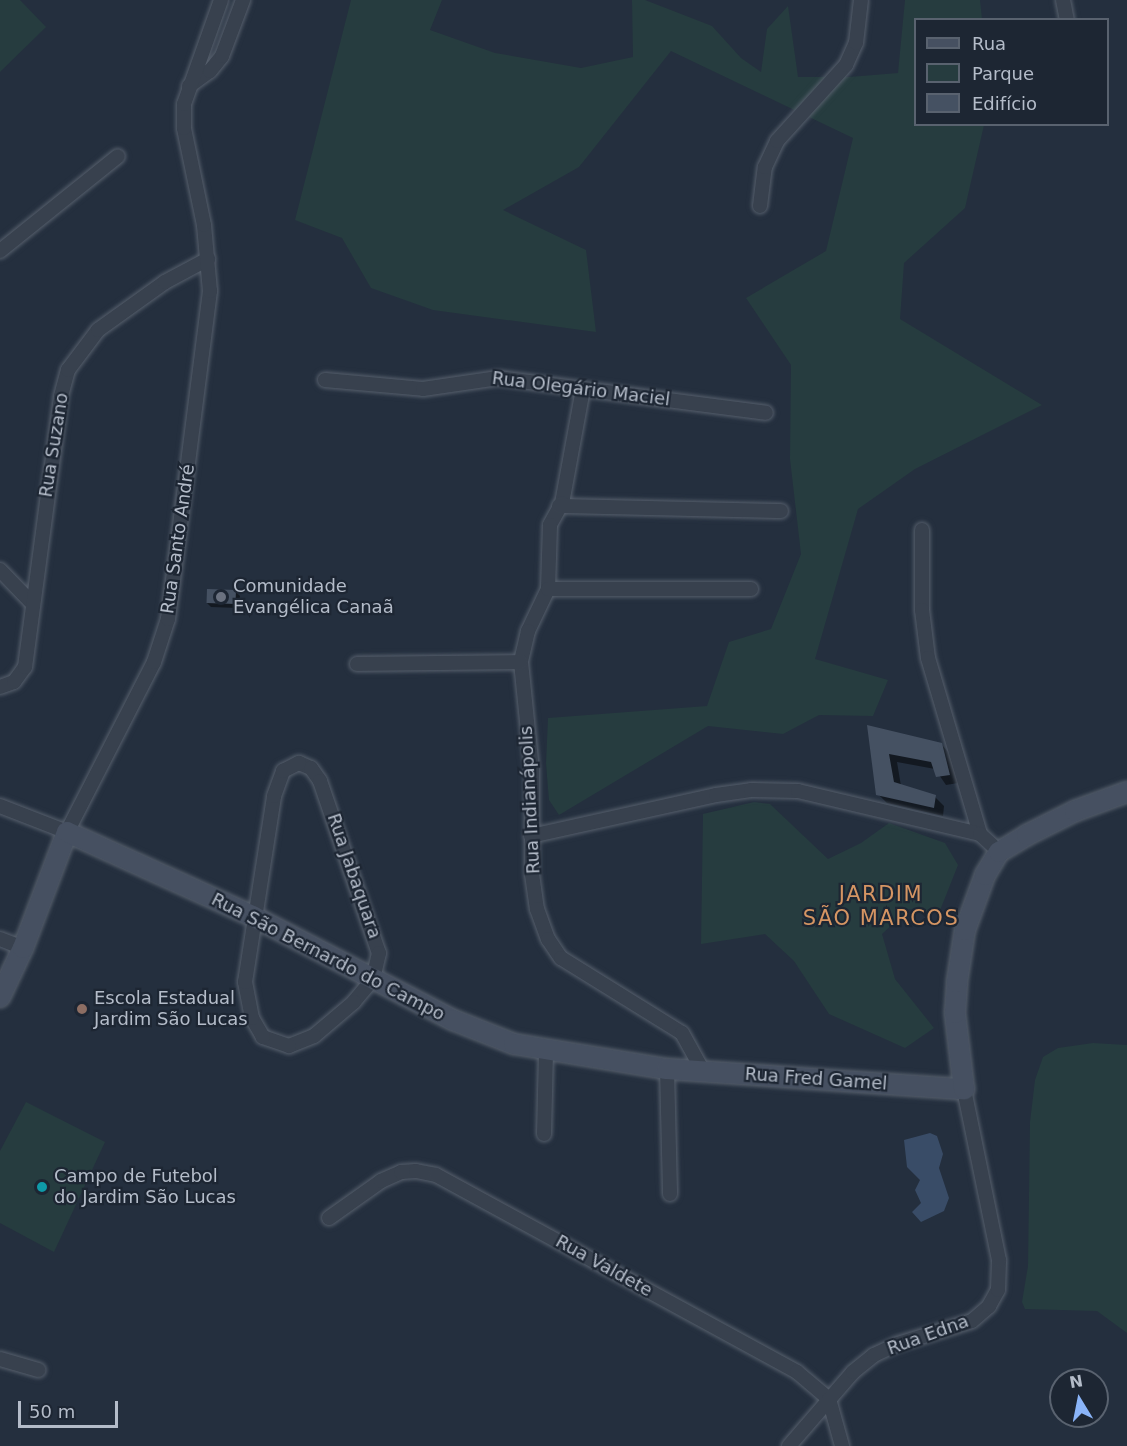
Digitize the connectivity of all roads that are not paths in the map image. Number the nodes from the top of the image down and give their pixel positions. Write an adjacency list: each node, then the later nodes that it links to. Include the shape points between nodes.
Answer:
1 (221, 0): 6 (street, via 212,32)
2 (243, 0): 6 (street, via 222,56 210,71)
3 (861, 0): 8 (street, via 856,43 846,65 777,141 765,167)
4 (1063, 0): 5 (street)
5 (1067, 18)
6 (187, 87): 10 (street, Rua Santo André, via 184,128)
7 (118, 156): 9 (street)
8 (760, 206)
9 (0, 251)
10 (208, 259): 20 (street, Rua Suzano, via 165,282 98,330 68,370); 26 (street, Rua Santo André, via 209,315 168,619 154,662)
11 (325, 380): 12 (street, Rua Olegário Maciel, via 423,389 498,378)
12 (583, 389): 13 (street, Rua Olegário Maciel); 14 (street, Rua Indianápolis, via 573,454)
13 (766, 413)
14 (559, 506): 15 (street); 18 (street, Rua Indianápolis, via 550,525)
15 (781, 511)
16 (922, 530): 27 (street, via 922,609 928,658)
17 (0, 570): 20 (street)
18 (548, 589): 19 (street); 21 (street, Rua Indianápolis, via 528,631)
19 (751, 589)
20 (31, 602): 23 (street, Rua Suzano, via 25,667 14,682)
21 (520, 662): 22 (street); 28 (street, Rua Indianápolis, via 532,771)
22 (357, 664)
23 (0, 687)
24 (1127, 792): 29 (street, via 1075,811)
25 (0, 806): 26 (street, Rua São Bernardo do Campo)
26 (67, 832): 30 (street, Rua São Bernardo do Campo); 32 (street)
27 (980, 834): 28 (street, via 798,791 751,790); 29 (street)
28 (531, 836): 37 (street, Rua Indianápolis, via 537,909 548,939 561,958 682,1032)
29 (999, 852): 38 (street, via 974,902 959,971 955,1013)
30 (254, 917): 33 (street, Rua São Bernardo do Campo); 33 (street, Rua Jabaquara, via 245,982 247,1000 263,1037 278,1045 289,1046 314,1036 354,1002); 33 (street, Rua Jabaquara, via 268,819 280,776 293,764 306,765 320,780 378,941 378,967)
31 (0, 939): 32 (street)
32 (23, 948): 34 (street)
33 (373, 979): 35 (street, Rua São Bernardo do Campo, via 487,1035)
34 (0, 997)
35 (546, 1051): 36 (street, Rua São Bernardo do Campo); 39 (street)
36 (667, 1069): 37 (street, Rua Fred Gamel); 40 (street)
37 (703, 1071): 38 (street, Rua Fred Gamel)
38 (964, 1089): 44 (street, Rua Edna, via 999,1260 998,1290 989,1306 972,1321 874,1355 853,1371)
39 (544, 1134)
40 (670, 1194)
41 (329, 1218): 44 (street, Rua Valdete, via 381,1181 416,1171 436,1175 797,1372)
42 (0, 1359): 43 (street)
43 (38, 1370)
44 (829, 1399): 45 (street, Rua Edna); 46 (street)
45 (789, 1446)
46 (843, 1446)

